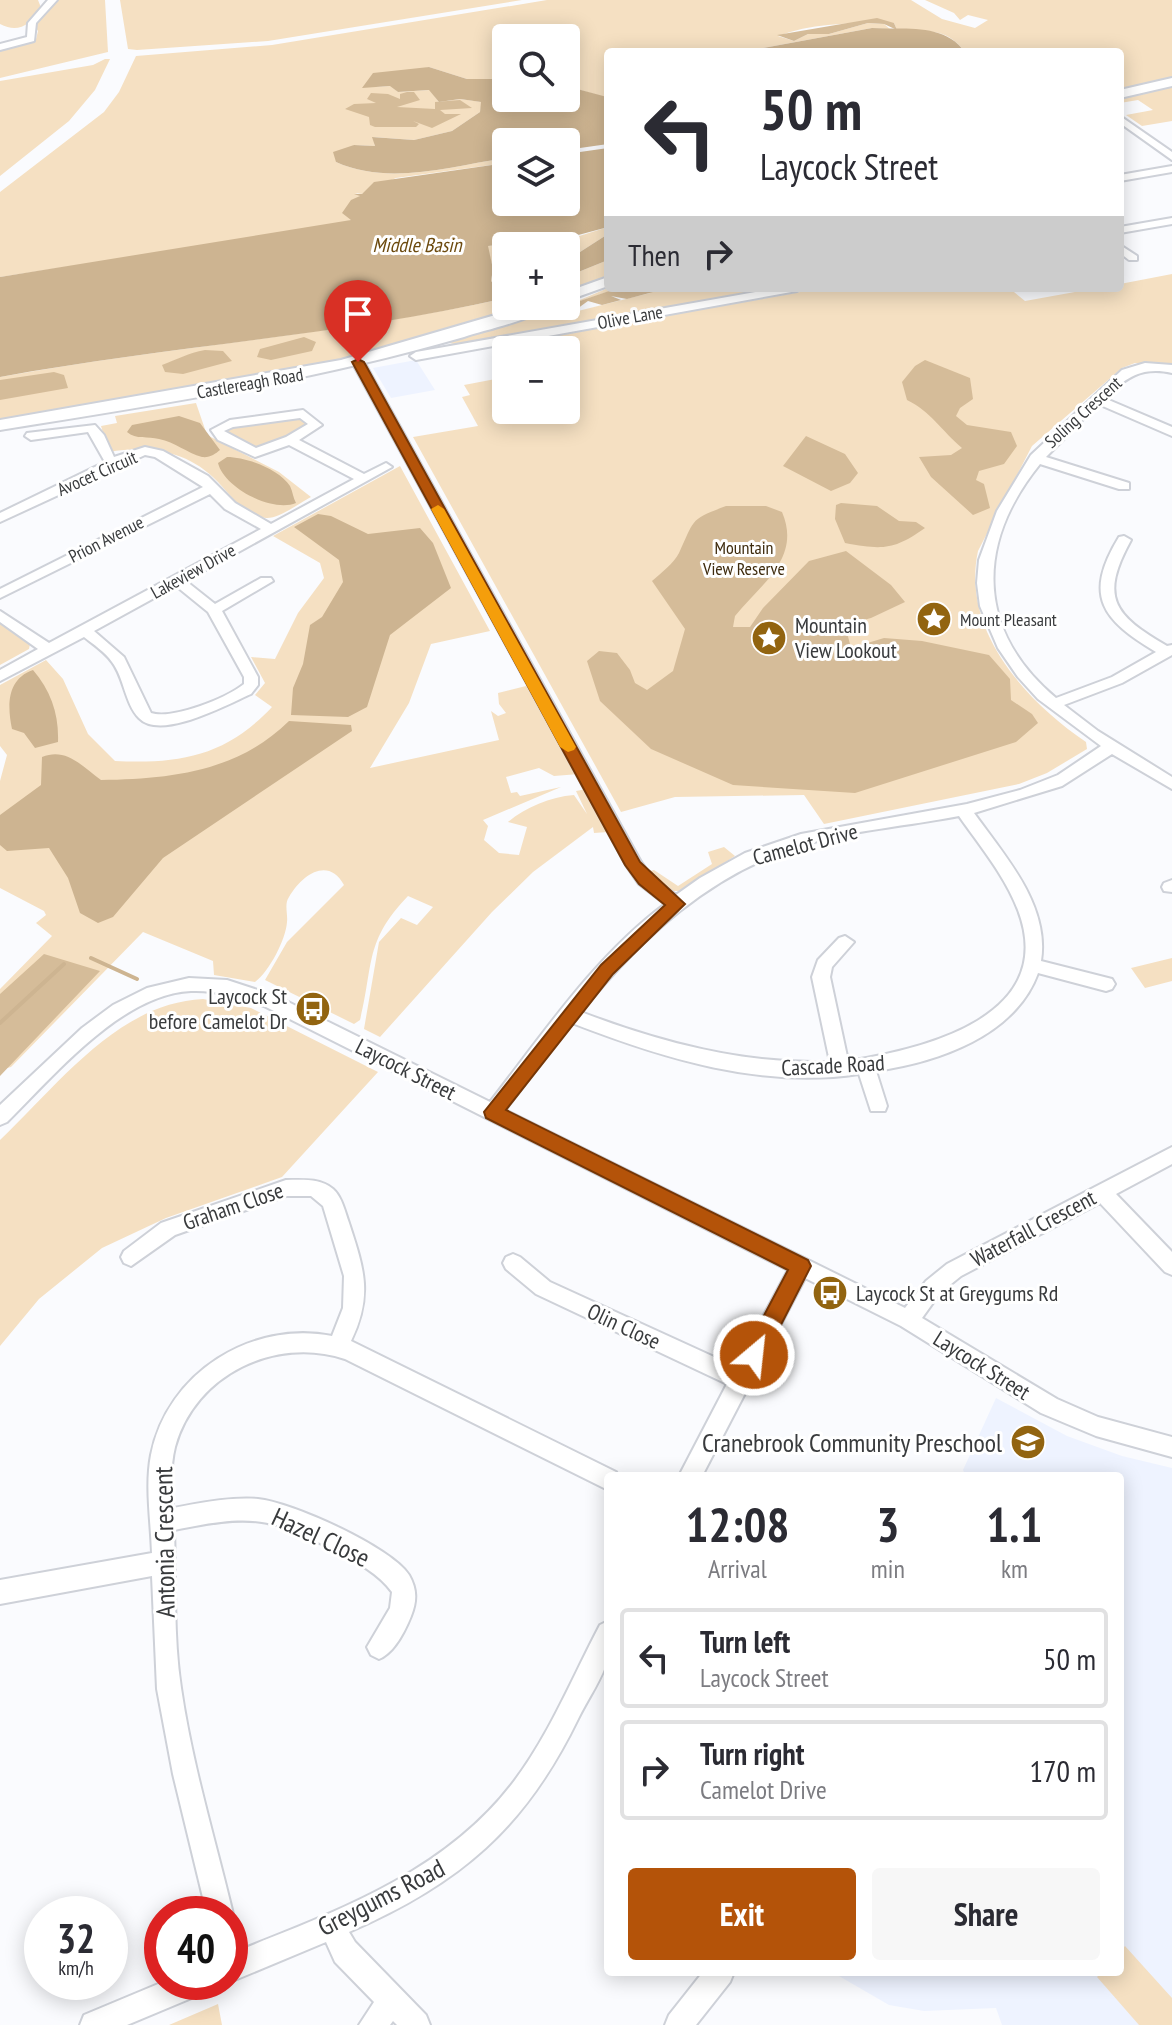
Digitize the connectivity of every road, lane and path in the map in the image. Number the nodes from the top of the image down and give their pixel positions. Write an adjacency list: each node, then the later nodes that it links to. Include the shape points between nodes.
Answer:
1 (53, 0): 2 (street, via 32,23 28,41)
2 (0, 47)
3 (1172, 82): 4 (main road)
4 (1124, 93)
5 (1124, 122): 6 (street)
6 (1172, 157)
7 (1172, 169): 8 (street)
8 (1124, 177)
9 (1172, 221): 10 (street)
10 (1124, 229)
11 (1124, 251): 12 (street)
12 (1133, 258)
13 (604, 283): 14 (main road)
14 (580, 292)
15 (775, 292): 17 (street, Olive Lane)
16 (502, 320): 18 (main road, Castlereagh Road)
17 (416, 356)
18 (358, 362): 22 (main road, Castlereagh Road); 49 (street, via 634,865)
19 (1172, 369): 20 (street, Soling Crescent, via 1135,369)
20 (1096, 399): 24 (street); 27 (street, Soling Crescent)
21 (111, 421): 23 (street)
22 (0, 425)
23 (81, 427): 25 (street); 28 (street, via 97,432)
24 (1172, 432)
25 (31, 436)
26 (290, 440): 26 (street, via 314,427 315,420 297,413 217,430 255,453); 30 (street)
27 (1035, 458): 31 (street); 45 (street, Soling Crescent, via 998,525 985,583 990,617 1010,658)
28 (113, 463): 32 (street, Avocet Circuit, via 152,452); 33 (street, Avocet Circuit)
29 (386, 467): 30 (street, Lakeview Drive)
30 (364, 479): 34 (street, Lakeview Drive)
31 (1124, 486)
32 (213, 487): 34 (street, Avocet Circuit, via 230,506); 38 (street, Prion Avenue)
33 (0, 518)
34 (271, 529): 36 (street, Lakeview Drive)
35 (1124, 540): 43 (street, via 1107,575 1107,606 1123,626)
36 (177, 580): 39 (street); 41 (street, Lakeview Drive)
37 (266, 581): 39 (street)
38 (0, 594)
39 (214, 610): 41 (street, via 251,685 162,722 145,716 113,652)
40 (0, 615): 42 (street)
41 (85, 630): 42 (street, Lakeview Drive)
42 (49, 650): 44 (street, Lakeview Drive)
43 (1169, 651): 45 (street, via 1117,680)
44 (0, 676)
45 (1054, 704): 46 (street, Soling Crescent)
46 (1112, 746): 47 (street, Soling Crescent); 48 (street, Camelot Drive, via 1058,781)
47 (1172, 784)
48 (962, 808): 49 (street, Camelot Drive, via 774,849 727,870); 51 (street, via 1025,906 1033,933)
49 (676, 904): 53 (street, Camelot Drive, via 624,951)
50 (845, 942): 55 (street, via 824,965 821,977)
51 (1033, 965): 52 (street); 54 (street, Cascade Road, via 1012,1004 985,1027 909,1058)
52 (1106, 984)
53 (570, 1015): 55 (street, Cascade Road, via 631,1040 702,1059 777,1069); 57 (street, Camelot Drive)
54 (866, 1068): 55 (street, Cascade Road); 56 (street)
55 (841, 1069)
56 (878, 1106)
57 (493, 1112): 58 (street, Laycock Street, via 249,991 205,983 162,989 118,1009); 63 (street, Laycock Street)
58 (0, 1117)
59 (1172, 1155): 60 (street, Waterfall Crescent)
60 (1102, 1192): 64 (street); 65 (street, Waterfall Crescent, via 954,1270)
61 (131, 1257): 66 (street, Graham Close, via 168,1229 286,1188 314,1188 333,1205 357,1287 354,1313)
62 (513, 1263): 67 (street, Olin Close, via 543,1288)
63 (801, 1266): 65 (street, Laycock Street); 67 (street)
64 (1172, 1266)
65 (908, 1320): 68 (street, Laycock Street, via 1049,1406 1096,1426)
66 (338, 1346): 70 (street, Antonia Crescent); 71 (street, Antonia Crescent, via 268,1346 229,1362 200,1384 178,1412 165,1444)
67 (741, 1380): 69 (street)
68 (1172, 1447)
69 (692, 1472)
70 (604, 1477)
71 (163, 1521): 72 (street, Antonia Crescent); 74 (street, Hazel Close, via 234,1508 275,1512 388,1569 403,1586 404,1602)
72 (164, 1562): 73 (street); 76 (street, Antonia Crescent, via 169,1687)
73 (0, 1592)
74 (379, 1647)
75 (604, 1649): 77 (street, Greygums Road, via 536,1770 491,1828 426,1878)
76 (216, 1896)
77 (332, 1925): 78 (street, Greygums Road); 81 (street, via 345,1952)
78 (248, 1957)
79 (717, 1976): 82 (street)
80 (153, 2000): 83 (street)
81 (392, 2001): 84 (street); 85 (street)
82 (682, 2024)
83 (94, 2025)
84 (373, 2025)
85 (416, 2025)

